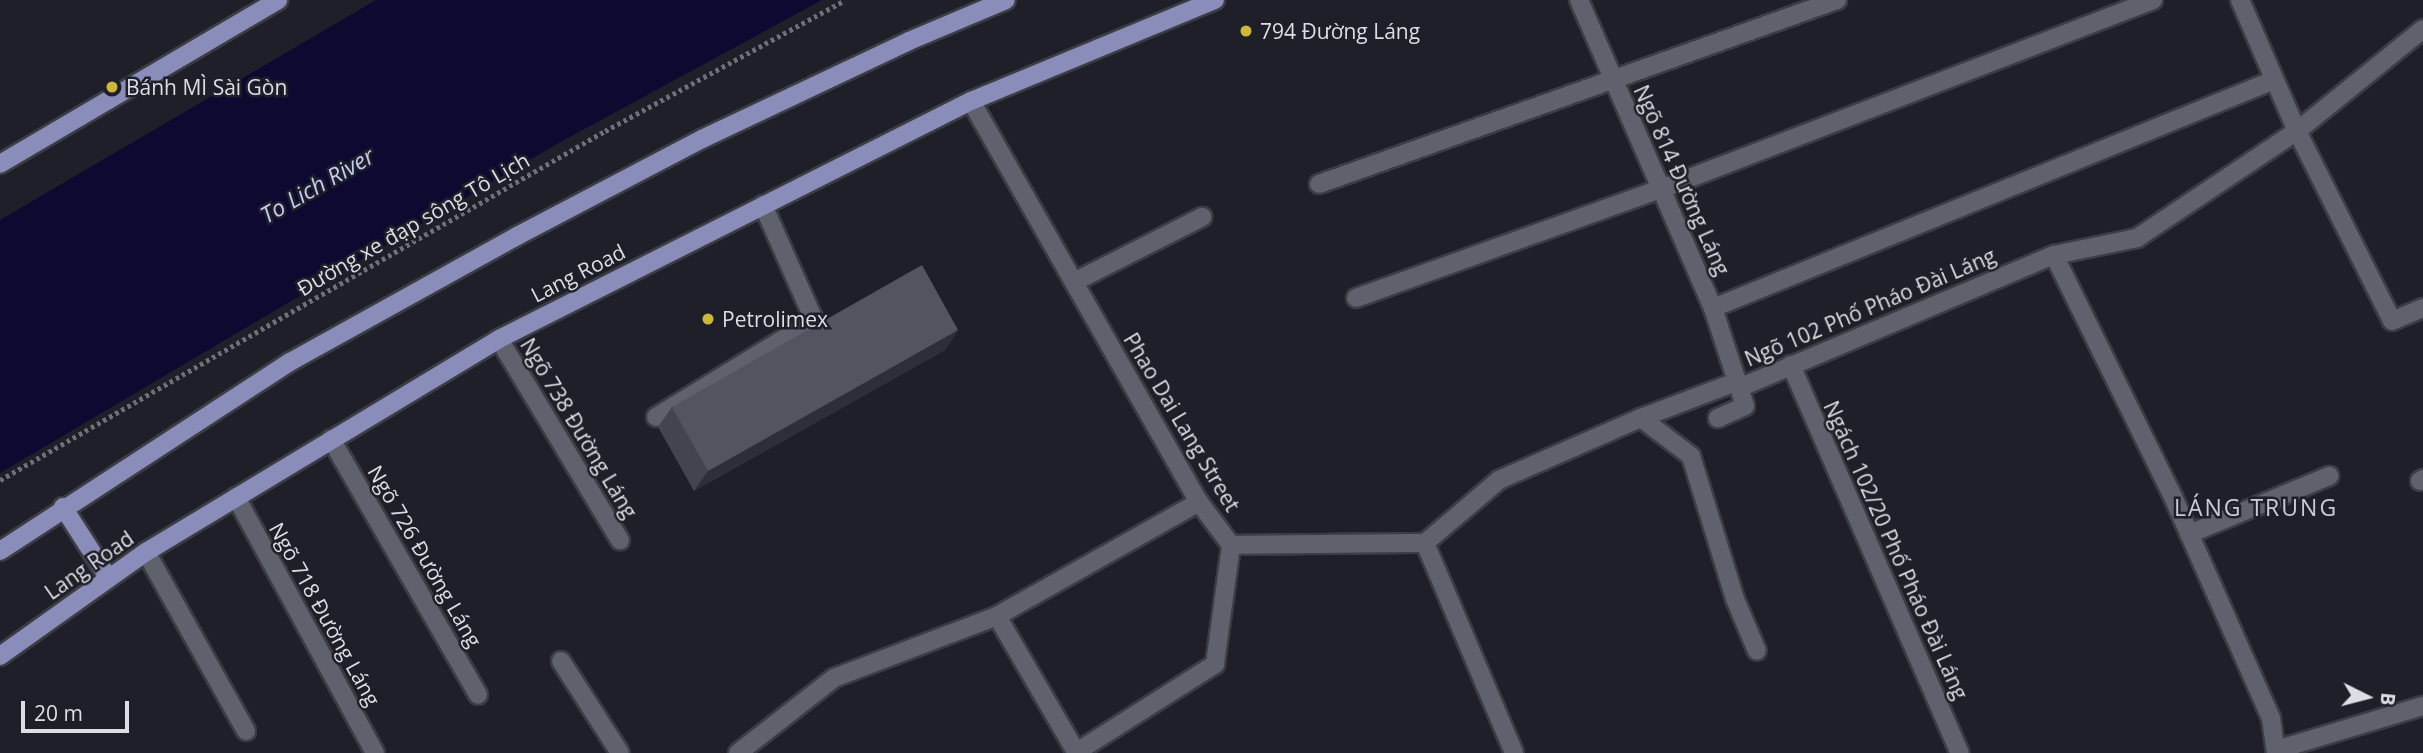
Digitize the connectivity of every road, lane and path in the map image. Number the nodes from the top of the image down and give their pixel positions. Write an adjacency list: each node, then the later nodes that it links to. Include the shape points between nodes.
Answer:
1 (278, 0): 14 (main road)
2 (845, 0): 32 (path, Đường xe đạp sông Tô Lịch, via 605,131)
3 (1006, 0): 35 (main road, via 702,139 517,236 290,362)
4 (1215, 0): 12 (main road, Lang Road)
5 (1579, 0): 10 (street, Ngõ 814 Đường Láng)
6 (1837, 0): 10 (street)
7 (2153, 0): 16 (street)
8 (2240, 0): 11 (street)
9 (2423, 29): 13 (street, Ngõ 102 Phố Pháo Đài Láng)
10 (1613, 80): 15 (street); 16 (street, Ngõ 814 Đường Láng)
11 (2274, 80): 13 (street); 22 (street)
12 (971, 101): 17 (main road, Lang Road); 20 (street, Phao Dai Lang Street)
13 (2297, 131): 19 (street, Ngõ 102 Phố Pháo Đài Láng, via 2137,238); 23 (street, via 2392,321)
14 (0, 164)
15 (1319, 184)
16 (1661, 188): 21 (street); 22 (street, Ngõ 814 Đường Láng)
17 (763, 205): 24 (main road, Lang Road); 27 (street, via 814,320)
18 (1202, 217): 20 (street)
19 (2054, 255): 25 (street, Ngõ 102 Phố Pháo Đài Láng); 36 (street)
20 (1074, 282): 34 (street, Phao Dai Lang Street)
21 (1356, 298)
22 (1713, 308): 26 (street, Ngõ 814 Đường Láng)
23 (2423, 308)
24 (499, 339): 30 (main road, Lang Road); 37 (street, Ngõ 738 Đường Láng)
25 (1791, 365): 26 (street, Ngõ 102 Phố Pháo Đài Láng, via 1746,385); 56 (street, Ngách 102/20 Phố Pháo Đài Láng)
26 (1736, 382): 28 (street, Ngõ 102 Phố Pháo Đài Láng); 29 (street, Ngõ 814 Đường Láng, via 1745,406)
27 (656, 417)
28 (1641, 418): 38 (street, Ngõ 102 Phố Pháo Đài Láng, via 1499,480); 44 (street, via 1691,456 1735,599)
29 (1718, 418)
30 (331, 439): 33 (main road, Lang Road); 47 (street, Ngõ 726 Đường Láng)
31 (2329, 476): 36 (street)
32 (0, 480)
33 (236, 497): 41 (main road, Lang Road); 52 (street, Ngõ 718 Đường Láng)
34 (1199, 502): 39 (street, Phao Dai Lang Street); 43 (street)
35 (63, 508): 40 (main road); 42 (main road)
36 (2189, 534): 51 (street, via 2270,718)
37 (620, 540)
38 (1425, 543): 39 (street, Phao Dai Lang Street); 55 (street)
39 (1231, 545): 50 (street, via 1215,664)
40 (0, 551)
41 (146, 552): 42 (main road, Lang Road); 49 (street)
42 (108, 577): 45 (main road, Lang Road)
43 (997, 616): 50 (street); 54 (street, via 834,678)
44 (1757, 651)
45 (0, 656)
46 (561, 661): 53 (street)
47 (478, 695)
48 (2423, 707): 51 (street)
49 (246, 730)
50 (1075, 752)
51 (2276, 752)
52 (375, 753)
53 (621, 753)
54 (738, 753)
55 (1514, 753)
56 (1960, 753)

